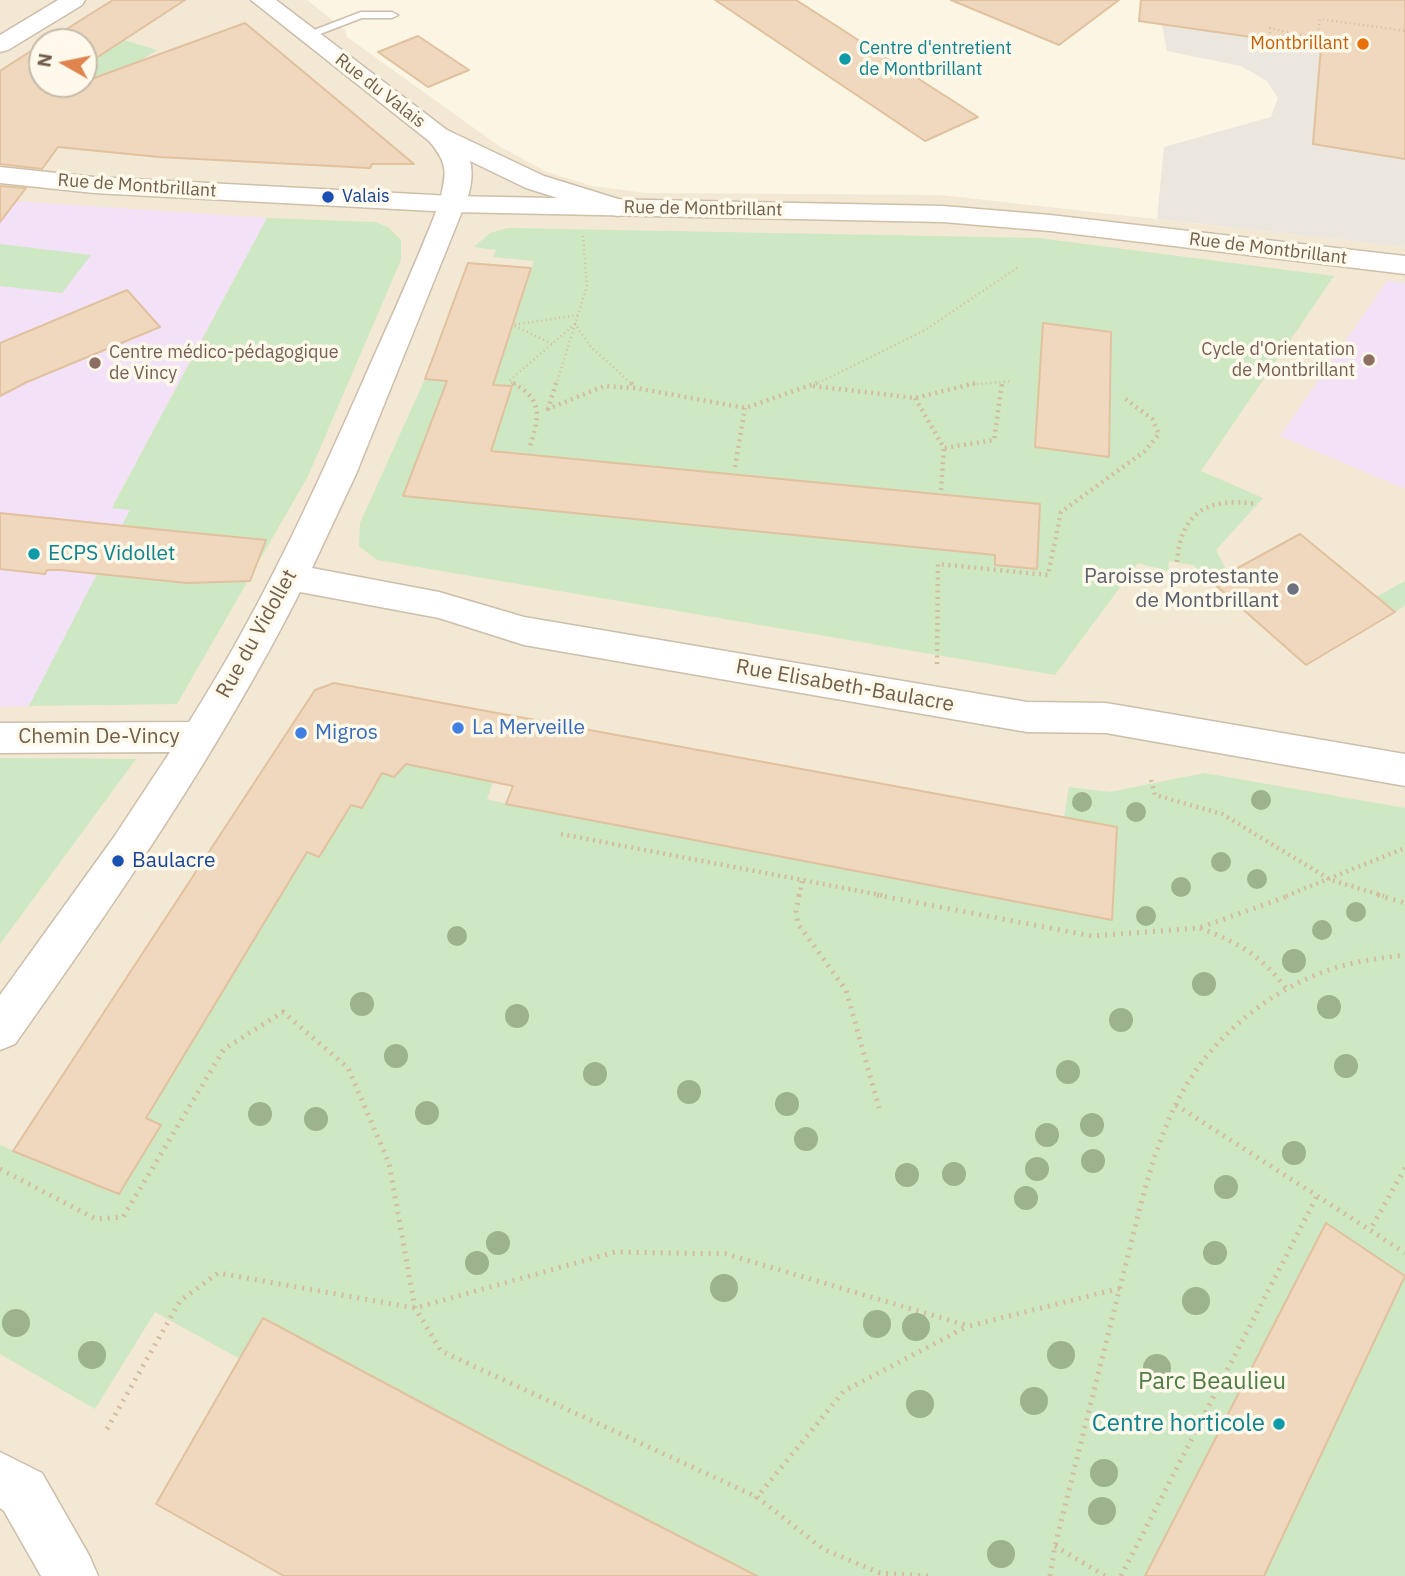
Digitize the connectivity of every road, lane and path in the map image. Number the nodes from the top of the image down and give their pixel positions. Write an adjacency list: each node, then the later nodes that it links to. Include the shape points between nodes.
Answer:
1 (74, 0): 7 (street)
2 (262, 0): 5 (street, Rue du Valais)
3 (392, 15): 5 (lane, via 361,15)
4 (1405, 31): 6 (path, via 1320,19 1317,39 1270,28 1270,37)
5 (307, 35): 8 (street, Rue du Valais)
6 (1297, 43)
7 (0, 45)
8 (438, 136): 10 (street, Rue du Valais, via 459,164); 11 (street, via 535,182)
9 (0, 175): 10 (street, Rue de Montbrillant, via 94,185)
10 (452, 204): 11 (street, Rue de Montbrillant); 33 (street, Rue du Vidollet, via 315,528)
11 (618, 208): 13 (street, Rue de Montbrillant, via 943,214)
12 (582, 224): 15 (path, via 587,286)
13 (1405, 265)
14 (1020, 266): 20 (path, via 925,330)
15 (578, 315): 16 (path); 17 (path, via 513,325)
16 (575, 324): 17 (path); 21 (path, via 591,346); 25 (path)
17 (552, 344): 26 (path, via 509,381 529,392)
18 (1013, 381): 19 (path)
19 (1002, 382): 23 (path); 27 (path, via 993,440)
20 (812, 386): 23 (path); 24 (path)
21 (636, 388): 24 (path); 25 (path, via 604,386)
22 (1122, 396): 34 (path, via 1152,419 1158,434 1145,451 1062,512 1048,575 938,564)
23 (915, 398): 27 (path)
24 (745, 408): 29 (path)
25 (548, 410): 26 (path)
26 (539, 414): 28 (path)
27 (944, 447): 30 (path)
28 (529, 450)
29 (735, 467)
30 (941, 490)
31 (1257, 504): 32 (path, via 1233,500 1202,509 1182,529)
32 (1177, 562)
33 (289, 577): 36 (street, Rue du Vidollet); 37 (street, Rue Elisabeth-Baulacre, via 439,605 524,631 1027,717 1106,718)
34 (937, 664)
35 (0, 737): 36 (street, Chemin De-Vincy)
36 (198, 737): 47 (street, Rue du Vidollet)
37 (1405, 770)
38 (1151, 780): 41 (path, via 1155,795 1222,814)
39 (561, 834): 42 (path)
40 (1405, 848): 41 (path)
41 (1331, 880): 43 (path); 44 (path)
42 (802, 881): 44 (path, via 1092,936); 49 (path, via 798,924 846,990)
43 (1405, 903)
44 (1199, 928): 46 (path, via 1248,947)
45 (1405, 955): 46 (path, via 1330,969)
46 (1286, 988): 48 (path, via 1245,1014)
47 (0, 1030)
48 (1176, 1105): 52 (path); 55 (path, via 1150,1174)
49 (879, 1108)
50 (1405, 1168): 53 (path)
51 (0, 1169): 56 (path, via 96,1219 123,1217 224,1049 283,1012 348,1068 388,1163)
52 (1317, 1196): 53 (path); 66 (path)
53 (1370, 1230): 54 (path)
54 (1405, 1253)
55 (1121, 1288): 57 (path); 61 (path)
56 (415, 1308): 57 (path, via 615,1252 726,1254); 58 (path, via 218,1273 180,1301); 60 (path, via 441,1351)
57 (969, 1326): 60 (path, via 844,1391)
58 (107, 1429)
59 (0, 1478): 62 (street, via 23,1492)
60 (757, 1497): 63 (path, via 824,1549 880,1573)
61 (1055, 1546): 64 (path); 65 (path)
62 (71, 1576)
63 (928, 1576)
64 (1050, 1576)
65 (1105, 1576)
66 (1121, 1576)

